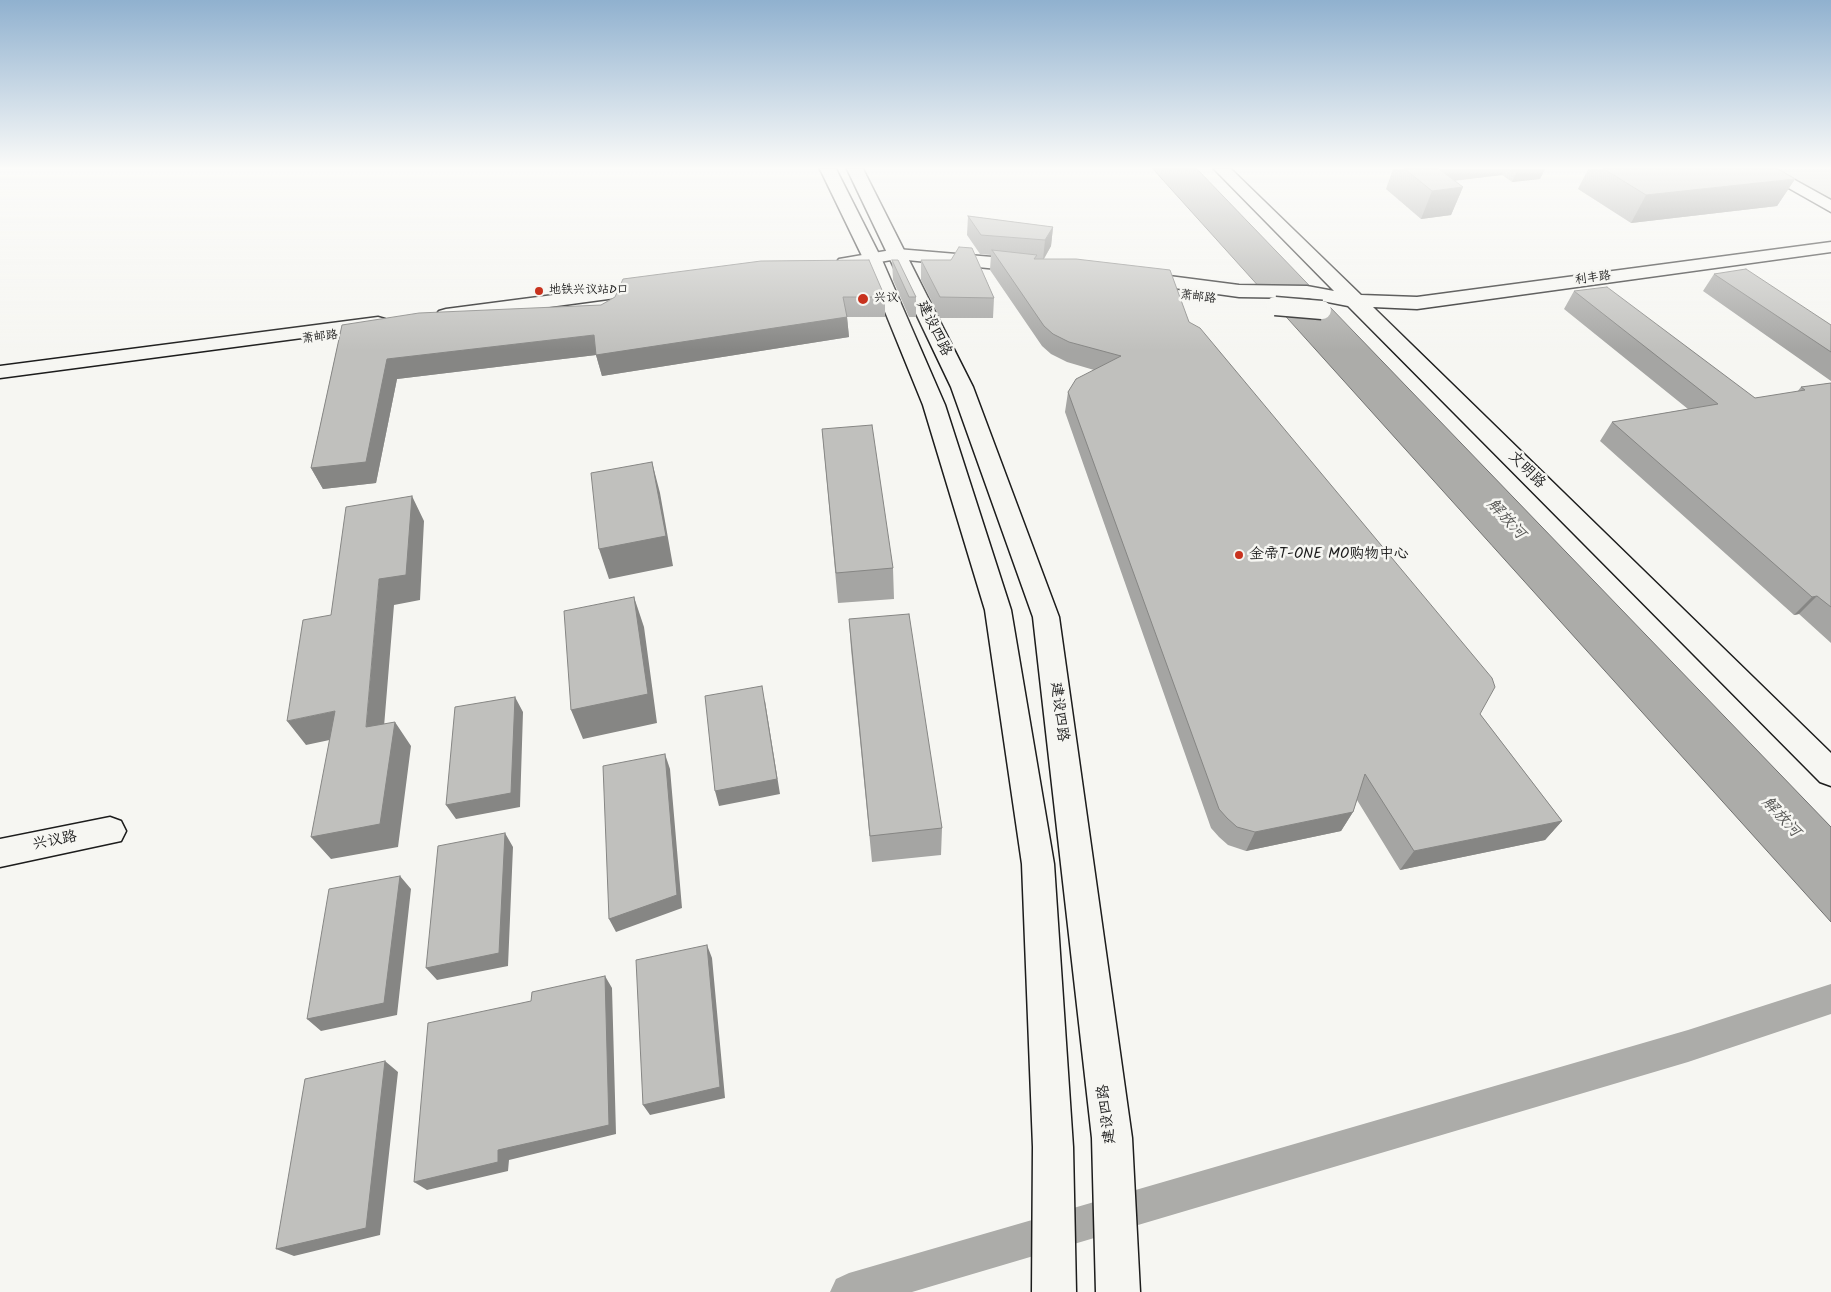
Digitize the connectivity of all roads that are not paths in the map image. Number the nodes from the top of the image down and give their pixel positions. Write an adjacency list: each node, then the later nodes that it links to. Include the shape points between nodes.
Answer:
1 (866, 229): 5 (street, 建设四路)
2 (876, 229): 5 (street, 建设四路)
3 (1282, 229): 10 (street, 文明路)
4 (1831, 247): 10 (street, 利丰路, via 1417,303)
5 (887, 262): 6 (street); 7 (street, via 1001,272); 17 (street, 建设四路, via 962,387 1046,617 1112,1138); 18 (street, 建设四路, via 998,610 1038,864 1053,1148)
6 (825, 270)
7 (1045, 272)
8 (1122, 282): 9 (street, 萧邮路, via 1214,300)
9 (1269, 298): 10 (street, via 1307,292); 10 (street, 萧邮路, bridge, via 1322,310)
10 (1354, 301): 14 (street, 文明路)
11 (429, 320): 11 (street, via 672,290 536,303)
12 (0, 372): 13 (street, 萧邮路, via 394,325)
13 (0, 380)
14 (1831, 773)
15 (110, 831): 16 (street, 兴议路)
16 (0, 853)
17 (1118, 1287)
18 (1054, 1292)

